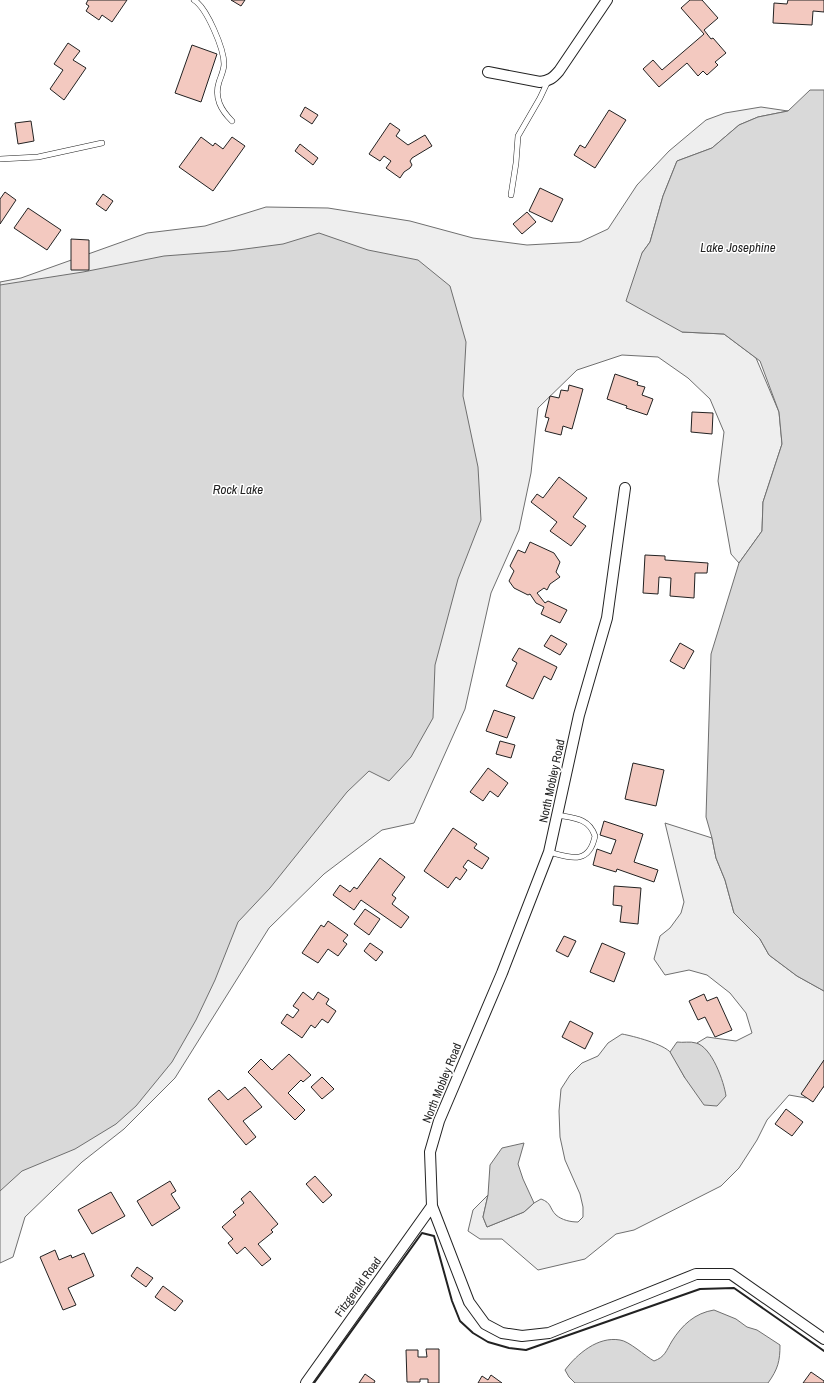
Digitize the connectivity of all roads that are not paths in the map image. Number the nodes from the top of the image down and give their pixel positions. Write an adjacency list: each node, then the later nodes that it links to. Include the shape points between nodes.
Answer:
1 (194, 0): 5 (lane, via 199,3 214,28 222,49 224,65 217,98 222,110)
2 (607, 0): 4 (street, via 559,71)
3 (488, 72): 4 (street, via 540,82)
4 (548, 81): 8 (lane, via 518,136)
5 (232, 121)
6 (102, 143): 7 (lane, via 38,157)
7 (0, 159)
8 (511, 195)
9 (625, 488): 10 (street, North Mobley Road, via 608,618 579,715)
10 (557, 815): 11 (street, North Mobley Road); 11 (lane, via 583,821 596,836 594,844 584,856 569,858)
11 (549, 852): 12 (street, North Mobley Road, via 502,973 439,1121 430,1152)
12 (432, 1206): 13 (street, North Mobley Road, via 469,1302 485,1324 502,1333 522,1336 549,1333 696,1274 731,1274); 14 (street, Fitzgerald Road)
13 (824, 1339)
14 (306, 1383)

